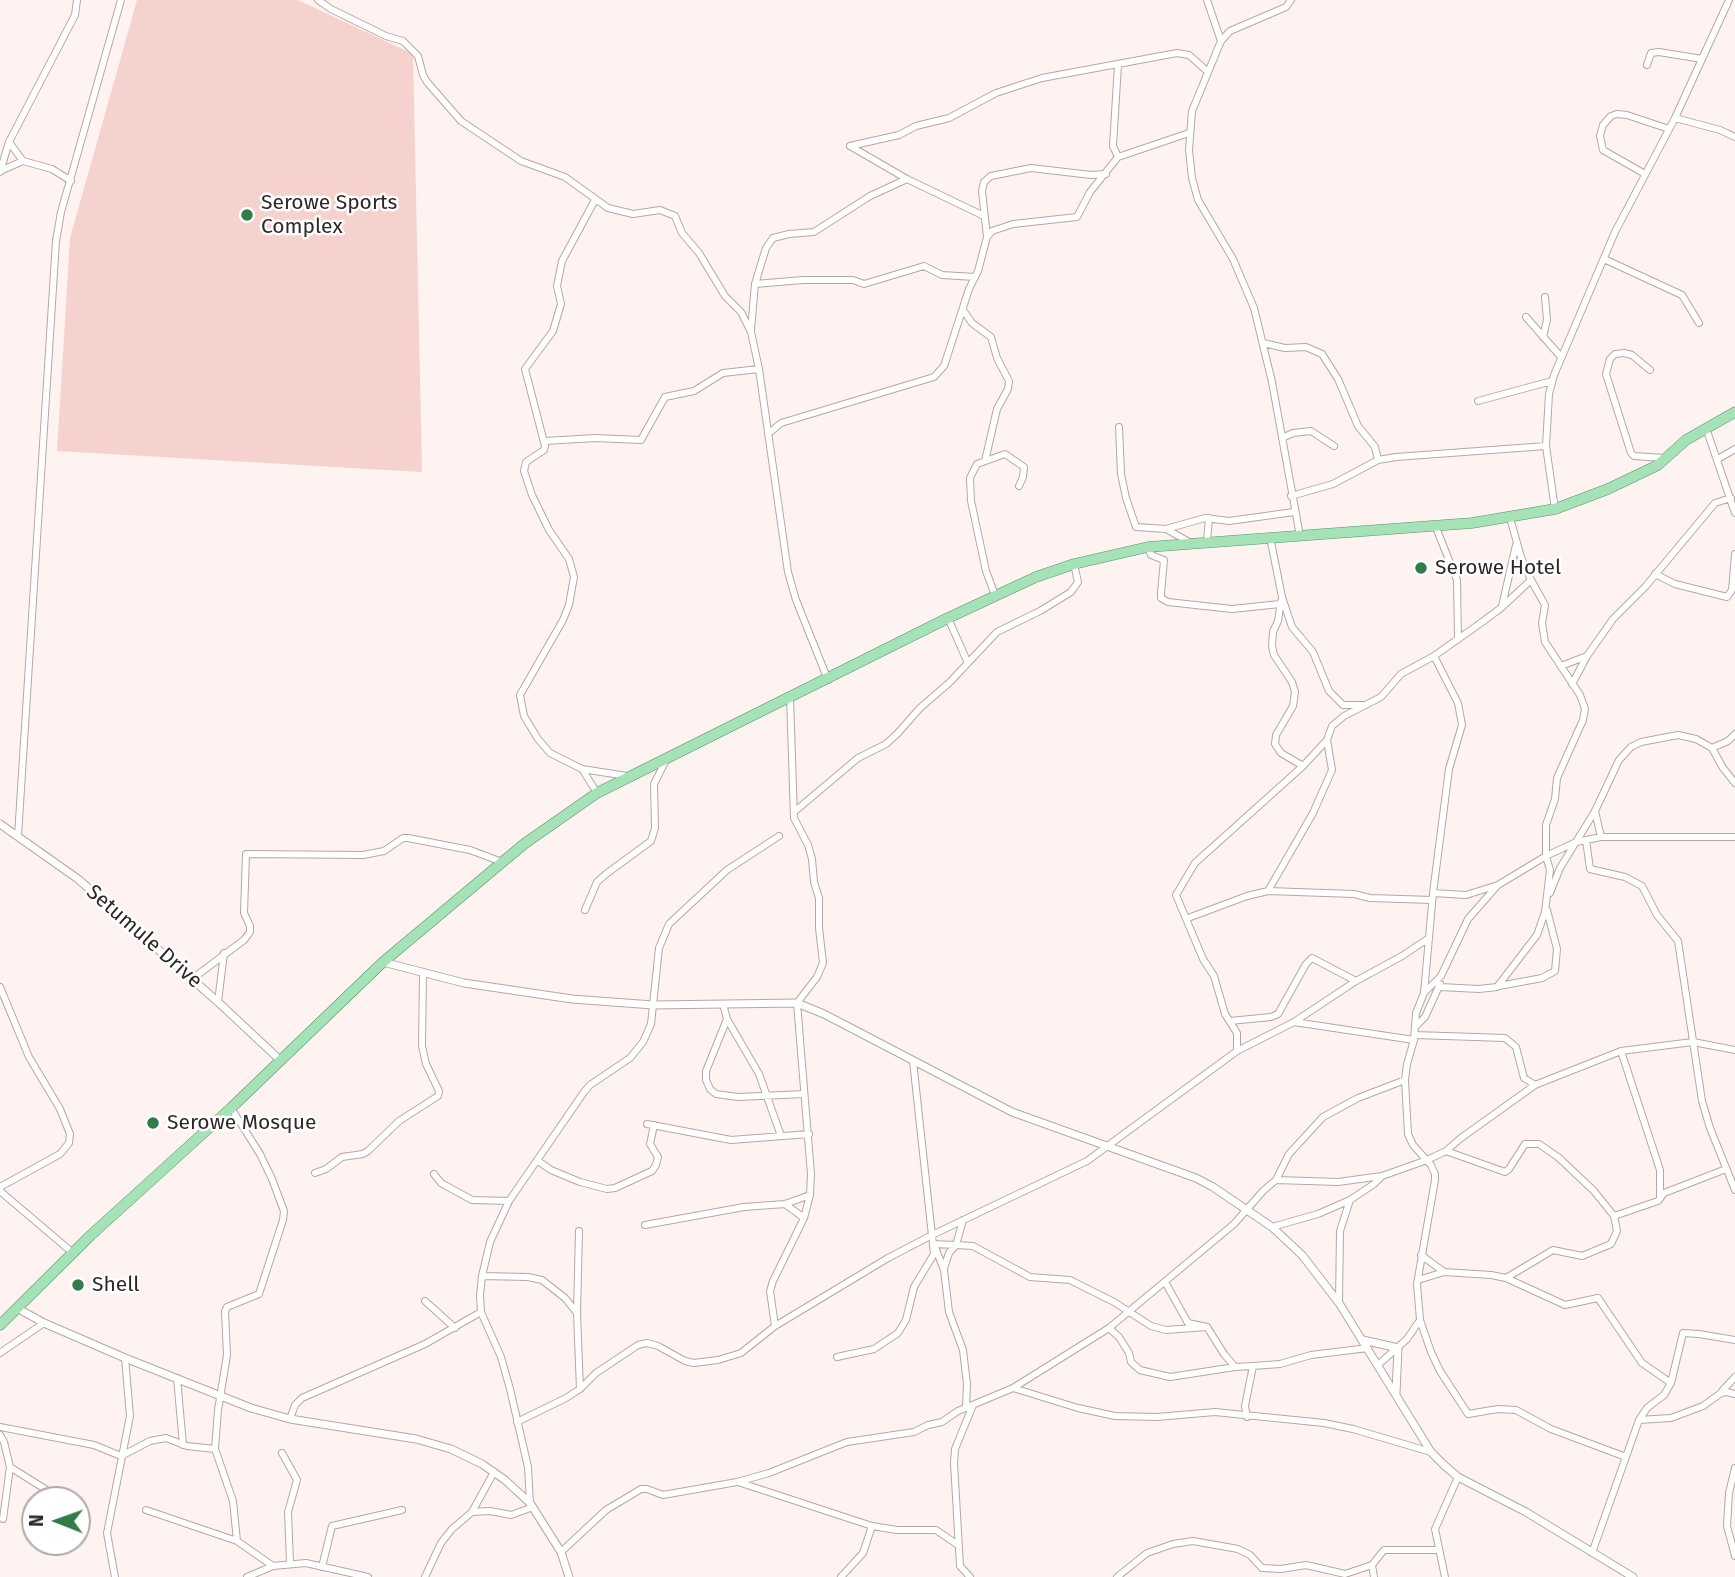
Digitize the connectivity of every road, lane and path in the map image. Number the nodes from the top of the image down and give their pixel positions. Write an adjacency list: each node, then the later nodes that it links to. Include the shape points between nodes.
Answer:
1 (77, 0): 16 (street, via 75,15)
2 (121, 0): 23 (street)
3 (318, 0): 24 (street, via 403,41 418,56 428,82 461,121 527,164 565,177)
4 (1207, 0): 7 (street)
5 (1291, 0): 7 (street, via 1286,7 1230,31)
6 (1727, 2): 8 (street)
7 (1221, 41): 11 (street)
8 (1702, 59): 10 (street, via 1659,52 1651,53); 12 (street)
9 (1118, 65): 11 (street, via 1184,53); 17 (street, via 1112,146); 22 (street, via 1026,83 949,118 850,146)
10 (1647, 65)
11 (1207, 71): 14 (street)
12 (1675, 118): 13 (street); 15 (street)
13 (1670, 129): 21 (street); 21 (street, via 1617,114 1603,125 1603,150)
14 (1189, 133): 17 (street); 36 (street, via 1198,200 1233,259)
15 (1735, 137)
16 (9, 142): 18 (street); 19 (street)
17 (1118, 157): 20 (street)
18 (23, 161): 19 (street); 23 (street, via 52,169)
19 (0, 172)
20 (1106, 174): 25 (street, via 1031,168 995,174 983,185); 26 (street, via 1077,218 1005,225)
21 (1645, 174): 27 (street)
22 (907, 179): 25 (street); 29 (street, via 870,196 814,232 773,238)
23 (71, 181): 103 (street, via 54,257)
24 (595, 200): 34 (street, via 621,212 653,210 674,216); 47 (street, via 562,261 557,286 561,304 554,331 525,369)
25 (985, 216): 26 (street)
26 (987, 237): 28 (street)
27 (1604, 259): 33 (street, via 1682,295); 37 (street)
28 (975, 277): 29 (street, via 942,275 925,267 864,284 803,280); 31 (street)
29 (755, 284): 34 (street)
30 (1545, 297): 35 (street)
31 (963, 310): 45 (street, via 944,366 934,377 785,422); 54 (street, via 991,337 1009,381)
32 (1526, 317): 35 (street)
33 (1699, 323)
34 (751, 332): 38 (street)
35 (1544, 337): 37 (street)
36 (1263, 342): 46 (street); 52 (street, via 1284,348 1306,347 1322,354)
37 (1561, 357): 40 (street)
38 (760, 369): 45 (street); 47 (street, via 723,373 694,391 665,397 641,440)
39 (1650, 370): 51 (street, via 1624,353 1610,359 1606,374 1631,453)
40 (1552, 381): 41 (street); 49 (street)
41 (1478, 401)
42 (1735, 412): 44 (main road)
43 (1119, 426): 64 (street, via 1121,474 1136,527)
44 (1706, 428): 51 (main road); 53 (street)
45 (768, 434): 85 (street, via 788,572)
46 (1282, 438): 48 (street, via 1311,431); 56 (street)
47 (545, 441): 96 (street, via 544,450 526,462 524,471 574,577 563,620 520,695 520,703 550,753)
48 (1334, 446)
49 (1546, 446): 52 (street); 58 (street)
50 (1735, 449): 53 (street)
51 (1664, 458): 58 (main road, via 1631,479)
52 (1378, 460): 56 (street, via 1333,484)
53 (1718, 460): 57 (street)
54 (985, 461): 55 (street, via 1005,454 1022,463 1025,471); 76 (street, via 972,471 969,490)
55 (1019, 486)
56 (1292, 496): 59 (street)
57 (1731, 498): 60 (street); 74 (street, via 1715,503)
58 (1555, 509): 62 (main road)
59 (1294, 512): 61 (street, via 1229,521); 65 (street)
60 (1735, 513)
61 (1209, 518): 64 (street); 67 (street)
62 (1510, 518): 63 (main road); 69 (street)
63 (1435, 526): 65 (main road); 80 (street, via 1457,580)
64 (1166, 529): 68 (street)
65 (1300, 536): 66 (main road)
66 (1270, 537): 67 (main road); 77 (street)
67 (1207, 541): 68 (main road)
68 (1191, 543): 70 (main road)
69 (1517, 543): 75 (street); 78 (street)
70 (1148, 547): 72 (main road); 77 (street, via 1151,555 1164,560 1161,598 1168,602 1233,609)
71 (1735, 554): 73 (street)
72 (1074, 564): 76 (main road); 83 (street, via 1078,582 1071,592 997,632)
73 (1734, 570): 74 (street, via 1731,593 1724,598)
74 (1655, 574): 82 (street, via 1613,619)
75 (1531, 580): 78 (street); 84 (street, via 1545,605 1545,642)
76 (995, 595): 79 (main road)
77 (1281, 601): 88 (street, via 1292,626 1312,652 1324,684); 95 (street, via 1272,646 1295,692 1275,744)
78 (1501, 608): 80 (street)
79 (948, 618): 83 (street); 85 (main road)
80 (1458, 639): 81 (street)
81 (1434, 656): 89 (street, via 1401,674 1381,698); 113 (street, via 1458,703 1462,725 1451,758)
82 (1587, 656): 84 (street); 86 (street)
83 (967, 662): 101 (street, via 886,744 858,758)
84 (1561, 666): 86 (street)
85 (828, 680): 87 (main road)
86 (1572, 684): 109 (street, via 1585,716 1557,778 1546,825)
87 (790, 697): 94 (main road); 101 (street)
88 (1343, 705): 89 (street); 90 (street)
89 (1364, 705): 90 (street)
90 (1337, 721): 92 (street)
91 (1735, 734): 93 (street)
92 (1327, 740): 95 (street); 112 (street, via 1332,770)
93 (1712, 748): 98 (street); 100 (street, via 1678,735 1630,747)
94 (666, 760): 97 (main road); 115 (street, via 654,784 651,841 597,882)
95 (1303, 766): 116 (street, via 1195,863 1176,895)
96 (582, 769): 97 (street); 99 (street)
97 (629, 777): 99 (main road)
98 (1735, 783)
99 (597, 793): 110 (main road)
100 (1595, 811): 105 (street); 108 (street)
101 (794, 812): 129 (street, via 808,845 819,898 823,963)
102 (0, 824): 103 (street, Setumule Drive)
103 (18, 835): 122 (street, Setumule Drive, via 78,879)
104 (779, 835): 131 (street, via 727,870 669,924 659,948)
105 (1601, 837): 106 (street); 107 (street)
106 (1735, 837)
107 (1586, 840): 108 (street); 136 (street, via 1590,869 1642,886 1678,941)
108 (1576, 842): 109 (street); 114 (street)
109 (1546, 856): 111 (street); 114 (street, via 1550,870)
110 (502, 862): 118 (street, via 470,850 408,838 384,851 363,855 246,854 244,913 250,932); 119 (main road)
111 (1498, 886): 113 (street, via 1466,895); 121 (street, via 1468,919)
112 (1268, 891): 113 (street, via 1370,898); 116 (street)
113 (1432, 896): 117 (street)
114 (1547, 902): 125 (street, via 1542,925); 125 (street, via 1558,949 1555,971)
115 (585, 910)
116 (1188, 918): 133 (street)
117 (1429, 938): 123 (street); 127 (street)
118 (224, 953): 122 (street); 128 (street)
119 (383, 962): 120 (street); 140 (main road)
120 (423, 974): 131 (street, via 540,995); 154 (street, via 422,1046 438,1096 399,1121 368,1152 342,1157)
121 (1441, 976): 126 (street); 127 (street)
122 (192, 979): 128 (street, Setumule Drive)
123 (1356, 981): 133 (street, via 1311,958 1278,1014); 134 (street)
124 (0, 987): 159 (street, via 29,1057 61,1109 70,1134 60,1154)
125 (1497, 987): 126 (street)
126 (1440, 988): 135 (street)
127 (1424, 993): 135 (street, via 1416,1013)
128 (219, 1002): 140 (street, Setumule Drive)
129 (797, 1003): 130 (street); 141 (street); 144 (street)
130 (723, 1004): 131 (street); 132 (street)
131 (653, 1005): 152 (street, via 650,1024 637,1050 590,1085)
132 (727, 1020): 145 (street, via 749,1054); 145 (street, via 706,1071 710,1089 723,1096)
133 (1230, 1021): 138 (street, via 1237,1033)
134 (1294, 1022): 135 (street); 138 (street)
135 (1415, 1034): 142 (street); 143 (street, via 1505,1038 1516,1047 1524,1078)
136 (1693, 1042): 137 (street); 139 (street); 153 (street, via 1705,1115)
137 (1735, 1050)
138 (1237, 1051): 149 (street)
139 (1621, 1051): 143 (street); 162 (street, via 1660,1170)
140 (280, 1060): 146 (main road)
141 (913, 1061): 149 (street, via 1012,1112); 173 (street)
142 (1405, 1080): 151 (street, via 1408,1134); 157 (street, via 1323,1117 1289,1154)
143 (1535, 1085): 150 (street)
144 (804, 1094): 145 (street); 147 (street)
145 (768, 1098): 148 (street)
146 (231, 1108): 176 (main road); 215 (street, via 260,1154 284,1212 259,1294 225,1311 227,1355)
147 (809, 1134): 148 (street); 161 (street)
148 (781, 1136): 152 (street, via 731,1140 650,1125 657,1157 652,1171 607,1189 572,1179)
149 (1109, 1147): 166 (street, via 1196,1178); 169 (street)
150 (1446, 1151): 151 (street); 167 (street, via 1505,1172 1525,1144 1539,1144 1594,1191)
151 (1427, 1160): 156 (street); 177 (street, via 1435,1180)
152 (538, 1161): 164 (street)
153 (1727, 1169): 158 (street); 162 (street)
154 (315, 1172)
155 (434, 1174): 164 (street, via 472,1200)
156 (1382, 1176): 157 (street, via 1338,1182); 163 (street)
157 (1276, 1180): 166 (street)
158 (1733, 1180): 160 (street)
159 (0, 1189): 176 (street)
160 (1735, 1190)
161 (810, 1195): 165 (street); 168 (street)
162 (1660, 1198): 167 (street)
163 (1350, 1200): 171 (street); 185 (street, via 1339,1231)
164 (509, 1201): 180 (street, via 490,1242)
165 (785, 1204): 168 (street); 170 (street)
166 (1248, 1210): 171 (street); 183 (street)
167 (1614, 1216): 181 (street, via 1617,1231 1611,1244 1583,1256 1553,1250)
168 (804, 1218): 193 (street, via 773,1282 770,1298)
169 (963, 1220): 173 (street); 175 (street)
170 (645, 1225)
171 (1272, 1227): 185 (street, via 1302,1255)
172 (579, 1231): 189 (street)
173 (932, 1235): 174 (street); 193 (street)
174 (934, 1245): 175 (street); 178 (street); 202 (street, via 898,1333 874,1349)
175 (956, 1245): 178 (street); 188 (street, via 973,1246 1030,1277 1070,1280)
176 (73, 1253): 186 (main road)
177 (1422, 1255): 179 (street); 182 (street)
178 (944, 1270): 216 (street, via 947,1306 962,1350)
179 (1444, 1272): 181 (street); 182 (street)
180 (482, 1276): 187 (street); 189 (street, via 542,1280)
181 (1506, 1278): 209 (street, via 1565,1305 1598,1298 1642,1363)
182 (1418, 1280): 190 (street)
183 (1165, 1282): 188 (street); 194 (street, via 1188,1323)
184 (425, 1301): 195 (street)
185 (1339, 1303): 197 (street)
186 (17, 1308): 191 (street); 192 (main road)
187 (481, 1312): 195 (street); 220 (street, via 501,1357)
188 (1129, 1312): 194 (street, via 1166,1330); 196 (street)
189 (577, 1313): 211 (street)
190 (1420, 1320): 200 (street); 228 (street, via 1440,1371 1468,1414 1516,1410 1550,1429)
191 (44, 1323): 201 (street); 203 (street)
192 (0, 1325)
193 (775, 1326): 211 (street, via 741,1353 718,1360 689,1363 658,1346 638,1345)
194 (1207, 1327): 206 (street)
195 (454, 1328): 218 (street, via 302,1398)
196 (1109, 1328): 206 (street, via 1140,1370 1170,1377); 210 (street)
197 (1363, 1340): 199 (street); 200 (street)
198 (1735, 1340): 209 (street, via 1683,1334)
199 (1368, 1348): 204 (street); 205 (street)
200 (1398, 1348): 204 (street); 212 (street)
201 (0, 1353)
202 (837, 1357)
203 (125, 1358): 208 (street); 227 (street, via 130,1416)
204 (1378, 1364): 212 (street)
205 (1253, 1366): 206 (street); 217 (street)
206 (1236, 1367)
207 (1735, 1377): 213 (street)
208 (177, 1378): 215 (street); 223 (street)
209 (1671, 1384): 219 (street)
210 (1013, 1388): 216 (street); 217 (street, via 1115,1416 1215,1412)
211 (580, 1389): 220 (street)
212 (1396, 1393): 225 (street)
213 (1721, 1393): 214 (street); 219 (street, via 1671,1418)
214 (1735, 1394)
215 (221, 1397): 218 (street); 224 (street)
216 (970, 1406): 233 (street, via 907,1434 847,1442); 242 (street, via 955,1449)
217 (1247, 1417): 225 (street, via 1324,1423)
218 (290, 1419): 231 (street, via 451,1449)
219 (1639, 1420): 228 (street)
220 (517, 1422): 235 (street)
221 (0, 1427): 227 (street, via 94,1445)
222 (0, 1435): 229 (street)
223 (183, 1445): 224 (street); 227 (street, via 156,1439)
224 (215, 1449): 241 (street, via 233,1501)
225 (1431, 1452): 232 (street)
226 (282, 1453): 247 (street, via 297,1480 288,1512)
227 (121, 1456): 254 (street, via 107,1533)
228 (1626, 1457): 245 (street)
229 (10, 1467): 234 (street); 239 (street)
230 (1735, 1468): 246 (street, via 1727,1526)
231 (494, 1472): 235 (street); 238 (street)
232 (1458, 1477): 243 (street, via 1436,1526); 245 (street)
233 (737, 1482): 240 (street); 244 (street, via 663,1495 637,1491 606,1510)
234 (39, 1486)
235 (532, 1505): 238 (street, via 511,1514); 244 (street)
236 (146, 1510): 241 (street)
237 (402, 1510): 251 (street, via 332,1526)
238 (472, 1512): 257 (street, via 441,1543)
239 (3, 1519)
240 (872, 1526): 242 (street, via 932,1529); 259 (street, via 863,1553)
241 (237, 1541): 249 (street)
242 (958, 1545): 260 (street, via 960,1566)
243 (1438, 1550): 248 (street, via 1384,1550); 265 (street)
244 (561, 1552): 258 (street)
245 (1592, 1553): 266 (street)
246 (1735, 1556)
247 (290, 1563): 249 (street); 251 (street)
248 (1372, 1564): 250 (street, via 1345,1574); 264 (street)
249 (273, 1566): 255 (street)
250 (1293, 1566): 252 (street); 263 (street)
251 (322, 1567): 253 (street)
252 (1262, 1568): 261 (street, via 1238,1549 1193,1541 1147,1553); 262 (street)
253 (343, 1574): 256 (street)
254 (115, 1577)
255 (247, 1577)
256 (368, 1577)
257 (425, 1577)
258 (569, 1577)
259 (841, 1577)
260 (970, 1577)
261 (1117, 1577)
262 (1267, 1577)
263 (1289, 1577)
264 (1374, 1577)
265 (1445, 1577)
266 (1633, 1577)

